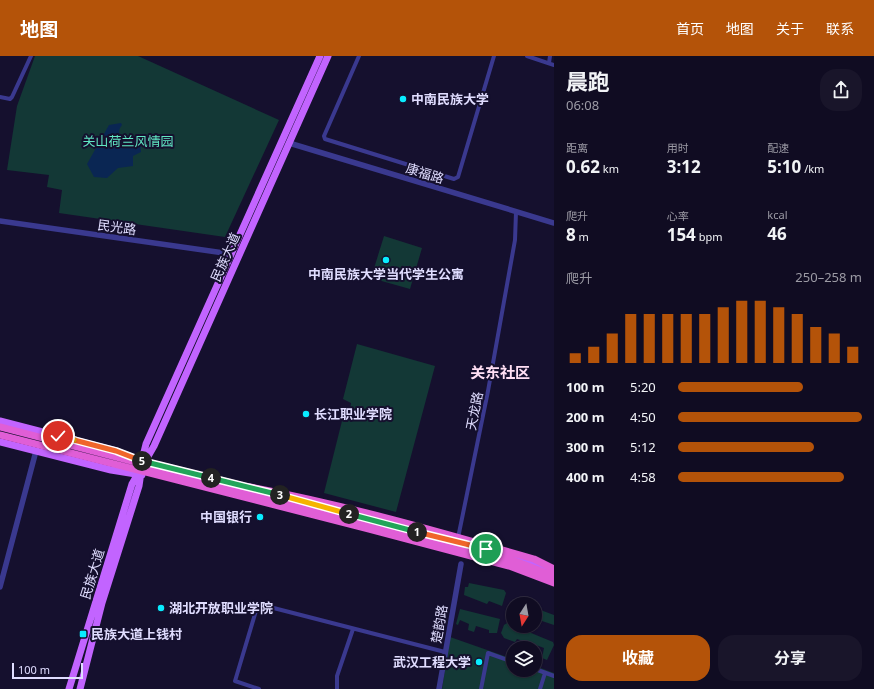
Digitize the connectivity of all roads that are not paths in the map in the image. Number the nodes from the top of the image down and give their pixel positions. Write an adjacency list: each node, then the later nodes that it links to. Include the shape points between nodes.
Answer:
1 (31, 56): 10 (street, via 10,100)
2 (320, 56): 15 (main road, 民族大道)
3 (328, 56): 11 (main road, 民族大道)
4 (359, 56): 5 (street, via 324,136 325,139 454,179 458,177)
5 (494, 56)
6 (527, 56): 8 (street)
7 (550, 56): 8 (street)
8 (549, 63): 9 (street)
9 (554, 65)
10 (0, 97)
11 (289, 143): 12 (street, 康福路); 21 (main road, 民族大道, via 154,446)
12 (516, 212): 14 (street, 康福路); 23 (street, 天龙路, via 515,240 488,391)
13 (0, 222): 15 (street, 民光路)
14 (554, 223)
15 (231, 254): 21 (main road, 民族大道, via 146,444)
16 (0, 421): 21 (main road, via 116,451)
17 (0, 427): 26 (highway, via 512,560)
18 (0, 435): 27 (highway, via 406,538 509,566)
19 (0, 442): 20 (main road)
20 (36, 451): 21 (main road, via 111,470); 28 (street)
21 (141, 467): 22 (main road); 29 (main road, via 493,565 536,578); 36 (main road, 民族大道, via 130,490); 37 (main road, 民族大道, via 139,486 102,603)
22 (234, 484): 23 (main road); 25 (highway, via 320,502 470,541 534,559)
23 (457, 541): 25 (main road)
24 (461, 564): 31 (street, 楚韵路)
25 (554, 571)
26 (554, 576)
27 (554, 583)
28 (0, 587)
29 (554, 587)
30 (353, 629): 31 (street); 38 (street, via 258,604 235,681); 39 (street, via 337,676)
31 (445, 652): 40 (street, 楚韵路)
32 (506, 659): 41 (street, via 488,652)
33 (542, 672): 34 (street)
34 (545, 673): 35 (street); 42 (street)
35 (554, 676)
36 (69, 689)
37 (80, 689)
38 (259, 689)
39 (337, 689)
40 (439, 689)
41 (481, 689)
42 (540, 689)

